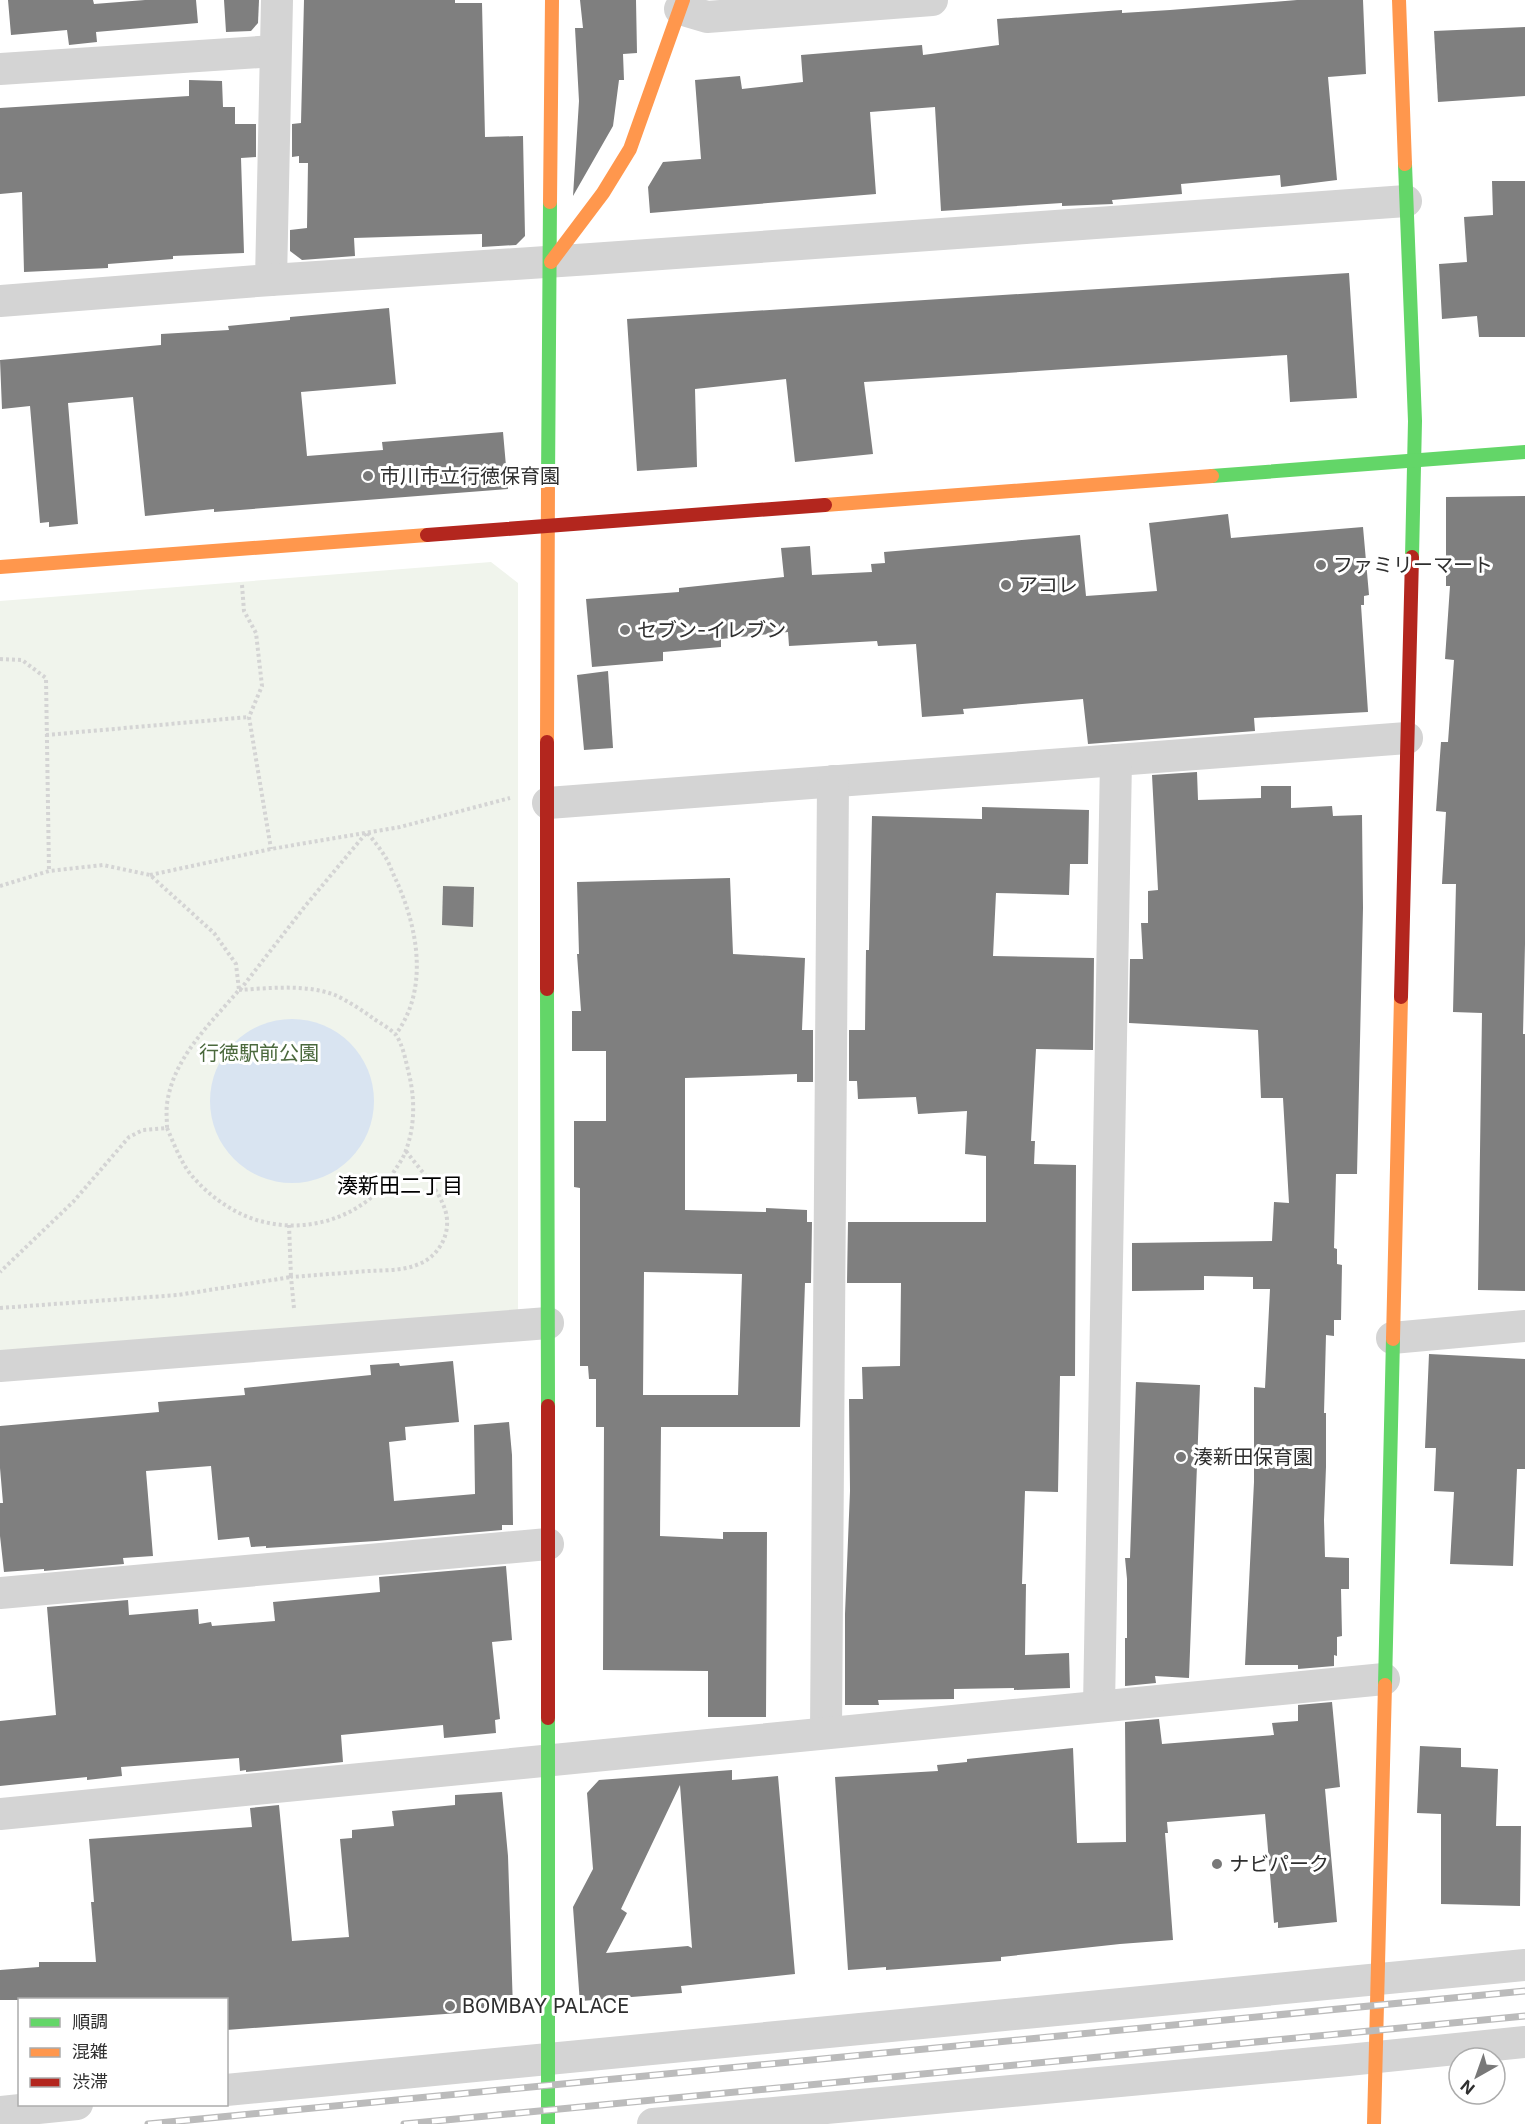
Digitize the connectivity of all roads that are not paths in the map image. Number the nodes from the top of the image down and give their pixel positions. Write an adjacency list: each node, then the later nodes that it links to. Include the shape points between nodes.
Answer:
1 (277, 0): 6 (street)
2 (552, 0): 9 (street)
3 (932, 0): 5 (street, via 707,17)
4 (1399, 0): 8 (street)
5 (682, 5): 9 (street, via 625,160)
6 (276, 51): 7 (street); 10 (street)
7 (0, 69)
8 (1406, 201): 9 (street); 13 (street)
9 (551, 262): 10 (street); 14 (street)
10 (271, 280): 11 (street)
11 (0, 301)
12 (1525, 452): 13 (street)
13 (1414, 460): 14 (street); 16 (street)
14 (547, 525): 15 (street); 19 (street)
15 (0, 567)
16 (1407, 738): 17 (street); 22 (street)
17 (1116, 760): 18 (street); 27 (street)
18 (833, 781): 19 (street); 28 (street)
19 (548, 803): 20 (street)
20 (548, 1323): 23 (street); 24 (street)
21 (1525, 1326): 22 (street)
22 (1392, 1338): 26 (street)
23 (0, 1366)
24 (548, 1544): 25 (street); 29 (street)
25 (0, 1593)
26 (1384, 1679): 27 (street); 32 (street)
27 (1099, 1706): 28 (street)
28 (826, 1733): 29 (street)
29 (547, 1760): 30 (street); 35 (street)
30 (0, 1814)
31 (1525, 1965): 32 (street)
32 (1378, 1980): 34 (street); 35 (street)
33 (1525, 2042): 34 (street)
34 (1377, 2057): 39 (street); 41 (street)
35 (548, 2058): 36 (street); 40 (street)
36 (228, 2090)
37 (58, 2106): 38 (street)
38 (0, 2112)
39 (669, 2123)
40 (548, 2124)
41 (1374, 2124)

